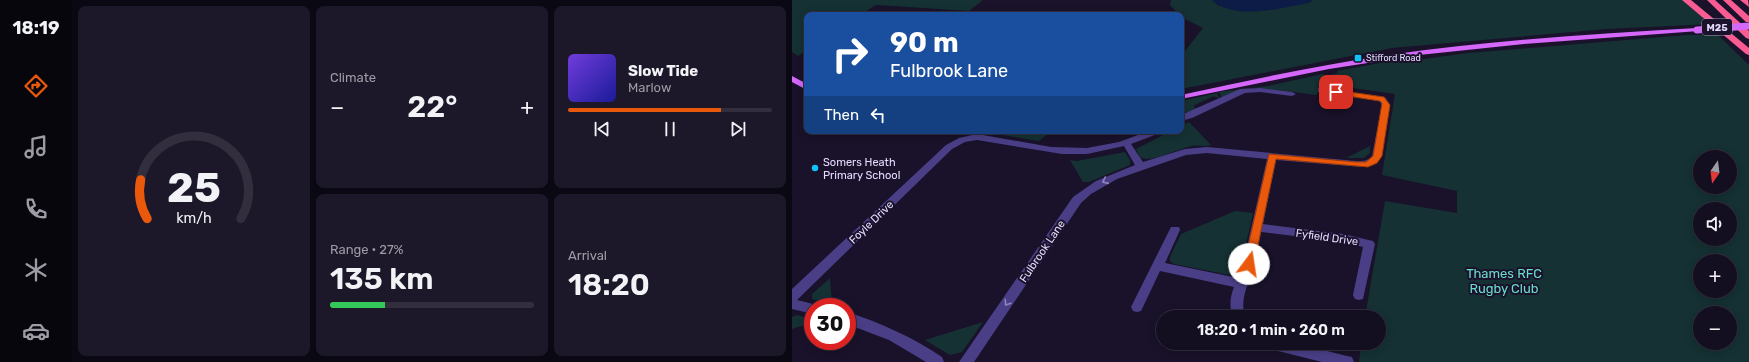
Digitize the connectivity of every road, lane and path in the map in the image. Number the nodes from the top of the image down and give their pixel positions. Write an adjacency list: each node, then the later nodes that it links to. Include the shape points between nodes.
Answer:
1 (1686, 0): 11 (highway, M25)
2 (1692, 0): 10 (highway, M25)
3 (1727, 0): 7 (highway, M25)
4 (1744, 0): 6 (highway)
5 (1713, 2): 9 (highway, M25)
6 (1749, 5)
7 (1749, 20)
8 (1749, 26): 16 (main road, bridge, via 1512,42 1418,53)
9 (1749, 36)
10 (1749, 45)
11 (1749, 52)
12 (792, 78): 13 (main road)
13 (804, 86)
14 (1321, 90): 20 (street, Fulbrook Lane, via 1382,99 1385,102 1377,156 1374,161 1356,164)
15 (1292, 94): 17 (street, via 1265,90 1243,91)
16 (1184, 96)
17 (1184, 117)
18 (1149, 134): 19 (street)
19 (1126, 143): 21 (street); 27 (street, Foyle Drive, via 1098,150 1072,152 987,138 969,137 957,141)
20 (1272, 156): 21 (street, Fulbrook Lane, via 1196,150); 22 (street)
21 (1141, 167): 35 (street, Fulbrook Lane, one-way to 35, via 1092,187 1077,200)
22 (1258, 228): 25 (street); 26 (street, Fyfield Drive, via 1343,238 1369,244)
23 (1175, 230): 24 (street)
24 (1157, 266): 25 (street); 30 (street)
25 (1241, 284): 31 (street, via 1237,296)
26 (1359, 295)
27 (792, 297)
28 (792, 304): 29 (street)
29 (804, 307)
30 (1137, 307)
31 (1237, 310)
32 (856, 321): 34 (street, via 909,343)
33 (1298, 350): 36 (street)
34 (937, 362)
35 (966, 362)
36 (1347, 362)

